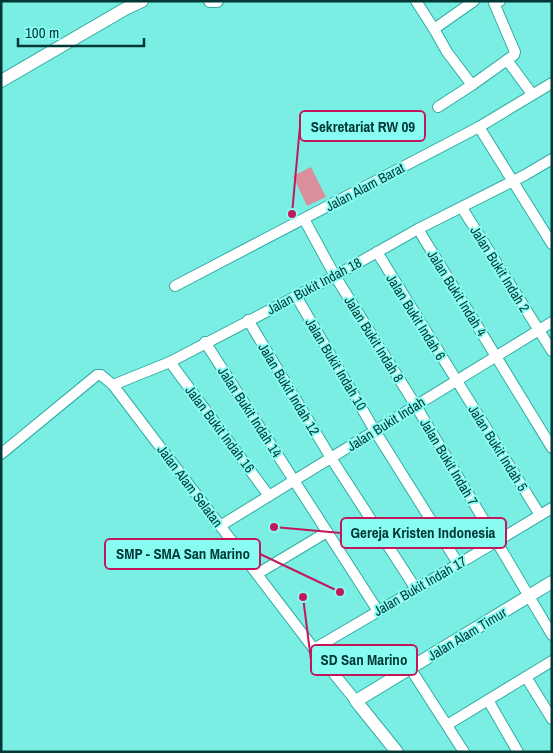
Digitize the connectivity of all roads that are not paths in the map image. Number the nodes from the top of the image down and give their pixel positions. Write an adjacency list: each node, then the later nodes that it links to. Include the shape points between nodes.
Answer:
1 (142, 1): 9 (street)
2 (210, 1): 3 (street)
3 (216, 1)
4 (416, 1): 7 (street)
5 (474, 1): 7 (street)
6 (495, 2): 8 (street, via 515,52)
7 (434, 29): 11 (street)
8 (507, 60): 11 (street); 12 (street)
9 (1, 80)
10 (552, 83): 12 (street, Jalan Alam Barat)
11 (472, 84): 13 (street)
12 (532, 94): 14 (street, Jalan Alam Barat)
13 (438, 107)
14 (479, 127): 16 (street); 18 (street, Jalan Alam Barat)
15 (552, 159): 16 (street, Jalan Bukit Indah 18)
16 (512, 181): 17 (street, Jalan Bukit Indah 18); 20 (street)
17 (462, 208): 19 (street, Jalan Bukit Indah 18); 27 (street, Jalan Bukit Indah 2)
18 (304, 220): 22 (street, Jalan Bukit Indah 8); 23 (street, Jalan Alam Barat)
19 (418, 229): 21 (street, Jalan Bukit Indah 18); 30 (street, Jalan Bukit Indah 4)
20 (552, 244)
21 (377, 252): 22 (street, Jalan Bukit Indah 18); 32 (street, Jalan Bukit Indah 6)
22 (336, 276): 24 (street, Jalan Bukit Indah 18); 34 (street, Jalan Bukit Indah 8)
23 (175, 286)
24 (296, 296): 25 (street, Jalan Bukit Indah 18); 35 (street, Jalan Bukit Indah 10)
25 (248, 320): 28 (street, Jalan Bukit Indah 18); 38 (street, Jalan Bukit Indah 12)
26 (552, 322): 27 (street, Jalan Bukit Indah)
27 (538, 330): 29 (street, Jalan Bukit Indah 2); 30 (street, Jalan Bukit Indah)
28 (206, 342): 31 (street, Jalan Bukit Indah 18); 39 (street, Jalan Bukit Indah 14)
29 (552, 351)
30 (496, 356): 32 (street, Jalan Bukit Indah); 36 (street, Jalan Bukit Indah 4)
31 (170, 362): 33 (street, Jalan Bukit Indah 18); 40 (street, Jalan Bukit Indah 16)
32 (456, 381): 34 (street, Jalan Bukit Indah); 42 (street, Jalan Bukit Indah 5)
33 (113, 385): 37 (street, via 101,374 97,375); 43 (street, Jalan Alam Selatan)
34 (416, 406): 35 (street, Jalan Bukit Indah); 45 (street, Jalan Bukit Indah 7)
35 (375, 431): 38 (street, Jalan Bukit Indah); 46 (street, Jalan Bukit Indah 10)
36 (552, 448)
37 (1, 454)
38 (331, 458): 39 (street, Jalan Bukit Indah); 49 (street, Jalan Bukit Indah 12)
39 (294, 481): 40 (street, Jalan Bukit Indah); 44 (street, Jalan Bukit Indah 14)
40 (269, 496): 43 (street, Jalan Bukit Indah)
41 (552, 508): 42 (street, Jalan Bukit Indah 17)
42 (540, 515): 45 (street, Jalan Bukit Indah 17)
43 (220, 526): 47 (street, Jalan Alam Selatan)
44 (327, 532): 47 (street); 51 (street, Jalan Bukit Indah 14)
45 (497, 542): 46 (street, Jalan Bukit Indah 17); 50 (street, Jalan Bukit Indah 7)
46 (459, 565): 49 (street, Jalan Bukit Indah 17)
47 (257, 574): 53 (street, Jalan Alam Selatan)
48 (552, 582): 50 (street, Jalan Alam Timur)
49 (416, 589): 51 (street, Jalan Bukit Indah 17)
50 (529, 596): 52 (street, Jalan Bukit Indah 7); 55 (street, Jalan Alam Timur)
51 (378, 611): 53 (street, Jalan Bukit Indah 17)
52 (552, 634)
53 (314, 649): 58 (street, Jalan Alam Selatan)
54 (552, 661): 56 (street)
55 (410, 668): 58 (street, Jalan Alam Timur); 60 (street)
56 (526, 677): 57 (street); 59 (street)
57 (488, 700): 60 (street); 63 (street)
58 (356, 702): 61 (street, Jalan Alam Selatan)
59 (552, 719)
60 (447, 725): 62 (street)
61 (397, 752)
62 (464, 752)
63 (518, 752)

